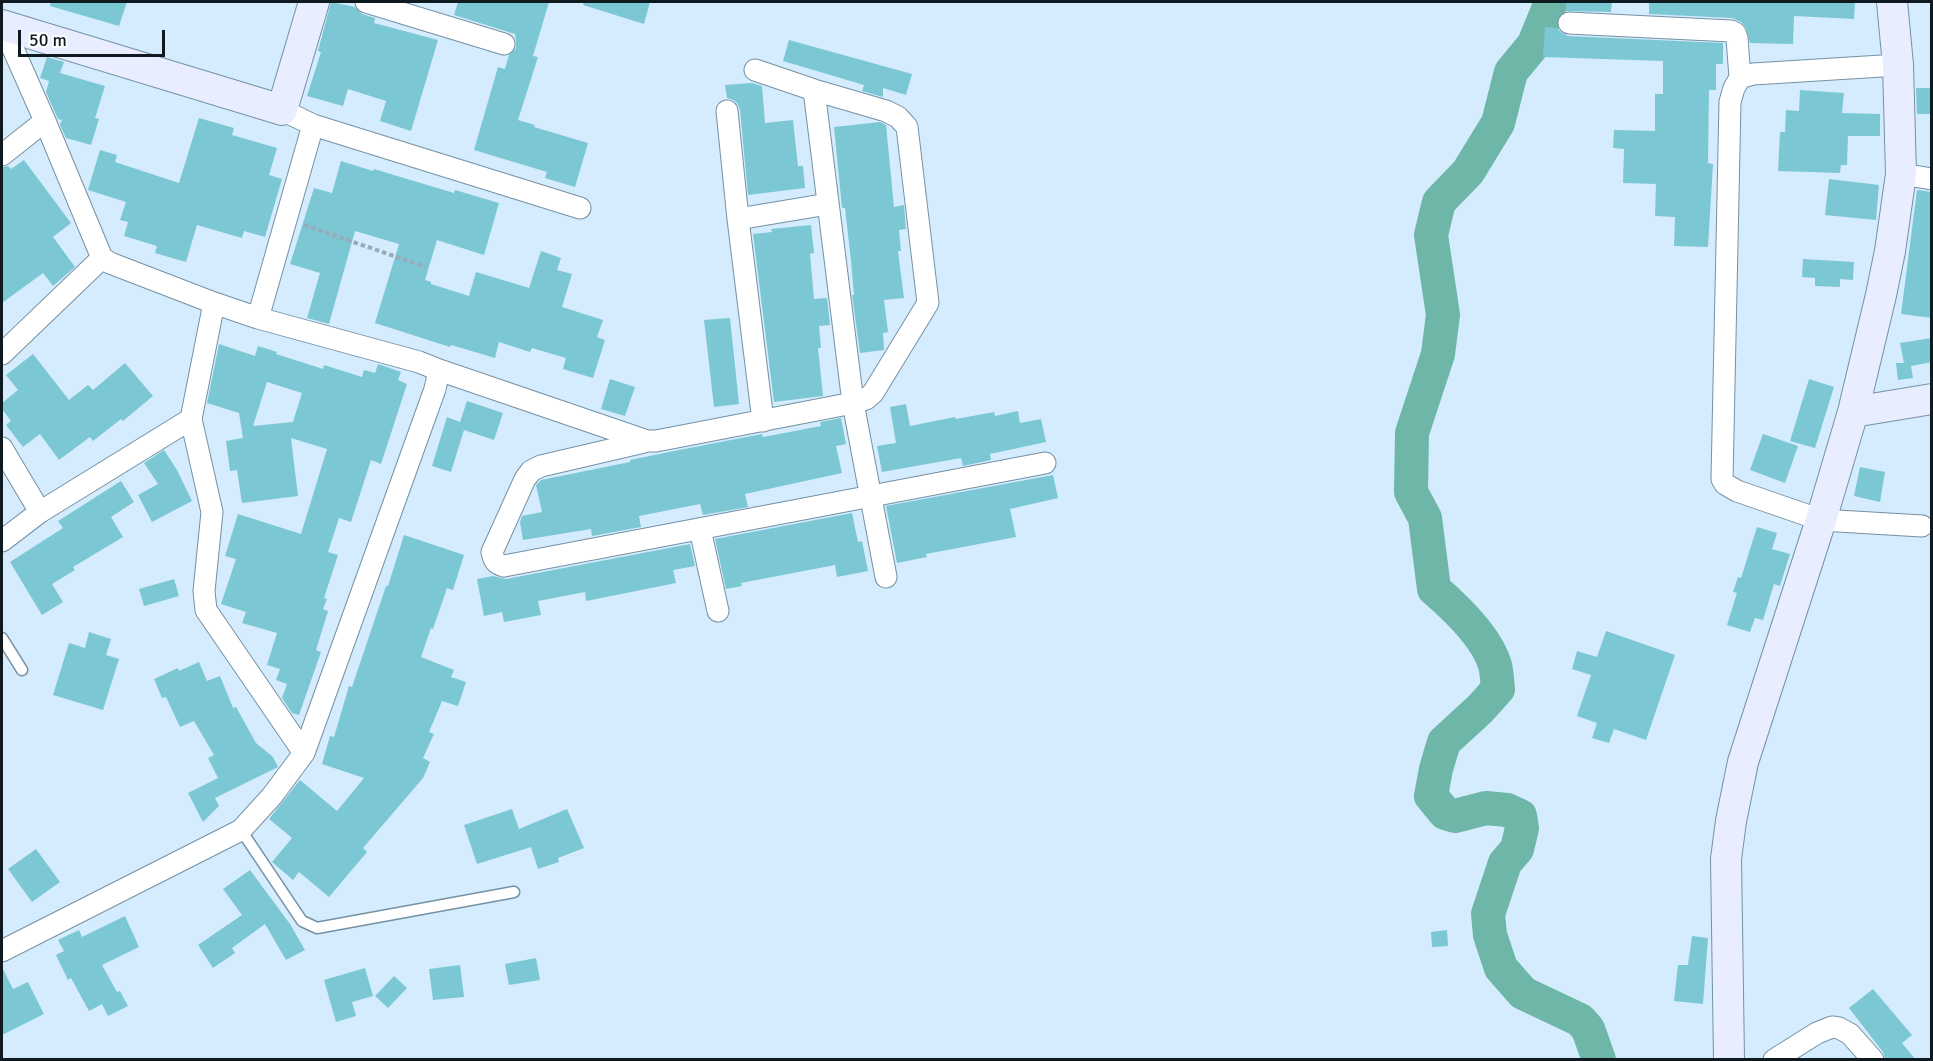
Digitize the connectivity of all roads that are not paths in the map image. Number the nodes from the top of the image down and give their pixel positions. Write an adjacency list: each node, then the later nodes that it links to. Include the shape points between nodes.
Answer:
1 (314, 2): 11 (street)
2 (366, 2): 6 (street)
3 (1892, 2): 7 (street)
4 (1569, 23): 9 (street, via 1731,31 1737,38)
5 (2, 26): 11 (street); 13 (street)
6 (504, 44)
7 (1898, 65): 9 (street); 16 (street)
8 (755, 70): 10 (street)
9 (1740, 78): 36 (street, via 1730,102 1722,478 1737,491)
10 (814, 90): 18 (street); 27 (street, via 886,111 908,127 928,303 873,393)
11 (282, 110): 14 (street)
12 (727, 111): 20 (street)
13 (45, 121): 15 (street); 21 (street)
14 (313, 125): 19 (street); 23 (street)
15 (2, 155)
16 (1901, 174): 17 (street); 28 (street, via 1884,284)
17 (1932, 179)
18 (828, 204): 20 (street); 27 (street)
19 (580, 208)
20 (738, 219): 30 (street)
21 (102, 258): 22 (street); 24 (street)
22 (214, 303): 23 (street); 29 (street)
23 (258, 318): 25 (street)
24 (2, 354)
25 (439, 370): 31 (street); 44 (street)
26 (1932, 399): 28 (street)
27 (853, 403): 30 (street); 34 (street)
28 (1853, 412): 36 (street)
29 (191, 419): 35 (street); 44 (street, via 212,512 204,591 206,610)
30 (763, 421): 31 (street)
31 (647, 441): 38 (street, via 561,460 531,471 492,552 494,560 504,566)
32 (2, 448): 35 (street)
33 (1045, 463): 34 (street)
34 (871, 496): 38 (street); 40 (street)
35 (40, 512): 39 (street)
36 (1821, 520): 37 (street); 48 (street, via 1743,762 1731,821 1726,859)
37 (1922, 526)
38 (700, 529): 41 (street)
39 (2, 541)
40 (886, 577)
41 (718, 610)
42 (2, 638): 43 (lane)
43 (22, 670)
44 (304, 753): 45 (street)
45 (241, 830): 46 (lane, via 302,921 310,927); 47 (street)
46 (514, 892)
47 (2, 951)
48 (1729, 1059)
49 (1774, 1059): 50 (street, via 1832,1027 1850,1034)
50 (1873, 1059)

